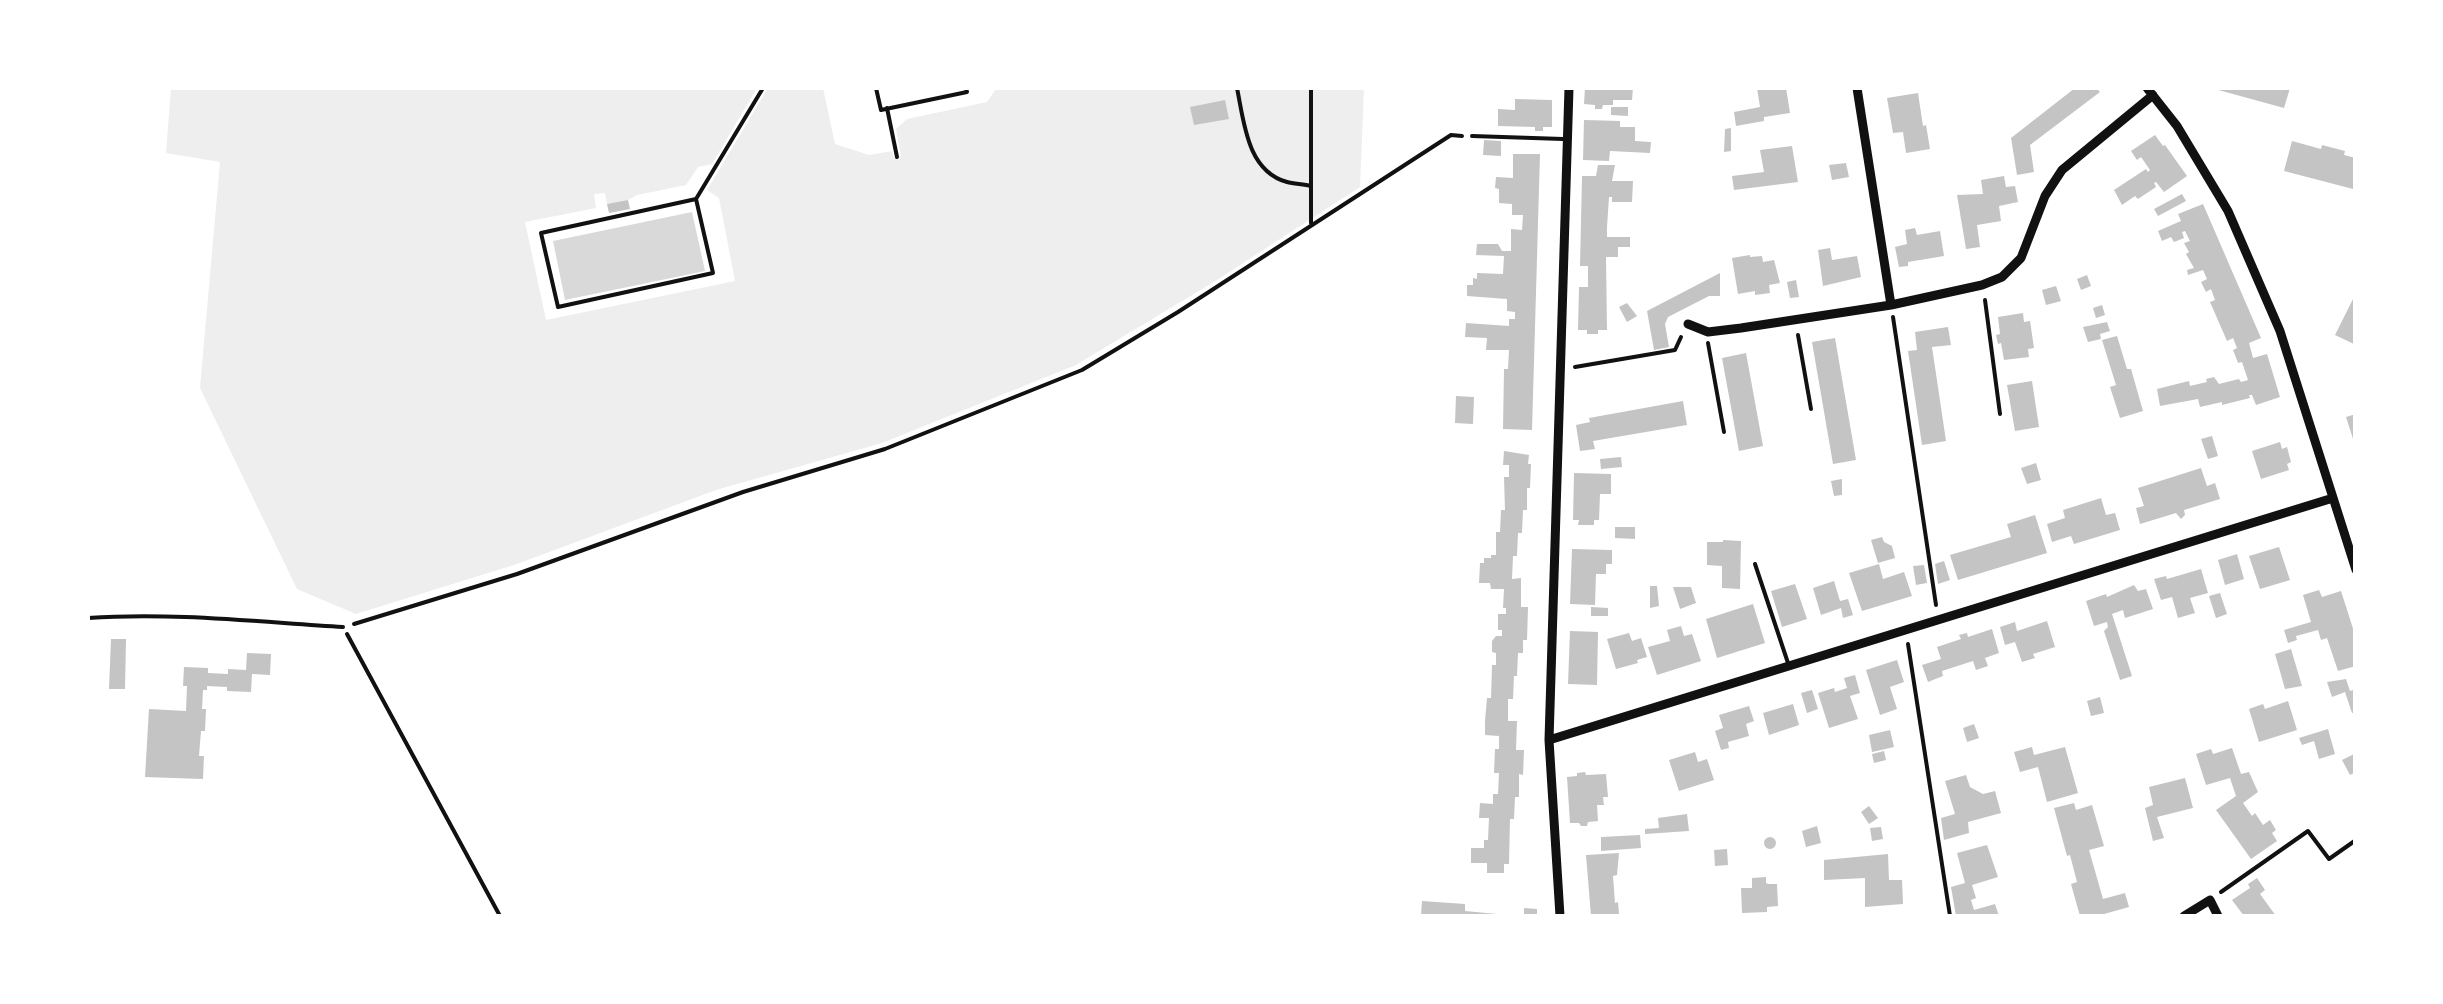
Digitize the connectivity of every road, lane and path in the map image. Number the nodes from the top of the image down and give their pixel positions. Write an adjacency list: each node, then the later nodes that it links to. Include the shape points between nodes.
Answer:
1 (763, 88): 14 (path)
2 (876, 88): 9 (path, via 880,110)
3 (966, 88): 9 (path)
4 (1237, 88): 13 (path, via 1256,160 1271,175)
5 (1312, 88): 13 (path)
6 (1569, 88): 11 (street)
7 (1857, 88): 17 (street)
8 (2150, 91): 16 (street, via 2062,170 2044,196 2021,258 2002,278); 25 (street, via 2228,211 2280,331)
9 (888, 108): 12 (path)
10 (1472, 136): 11 (lane); 15 (path, via 1451,135)
11 (1568, 139): 21 (street)
12 (898, 157)
13 (1311, 186): 15 (path)
14 (696, 199): 14 (path, via 541,233 558,307 712,273)
15 (1311, 224): 30 (path, via 1082,370 885,449)
16 (1982, 285): 17 (street); 23 (path)
17 (1891, 305): 18 (street); 29 (path)
18 (1795, 320): 20 (street); 22 (path)
19 (1688, 324): 20 (street); 21 (path, via 1675,350)
20 (1708, 332): 24 (path)
21 (1561, 368): 33 (street)
22 (1811, 409)
23 (2000, 414)
24 (1724, 432)
25 (2332, 498): 27 (street); 29 (street)
26 (1755, 564): 32 (lane)
27 (2356, 570)
28 (88, 618): 30 (lane)
29 (1938, 619): 31 (street)
30 (343, 627): 36 (path)
31 (1906, 630): 32 (street); 38 (path)
32 (1789, 666): 33 (street)
33 (1550, 740): 37 (street)
34 (2356, 840): 35 (path, via 2329,860 2308,830)
35 (2210, 900): 39 (street); 40 (street)
36 (500, 916)
37 (1560, 916)
38 (1950, 916)
39 (2184, 916)
40 (2218, 916)

